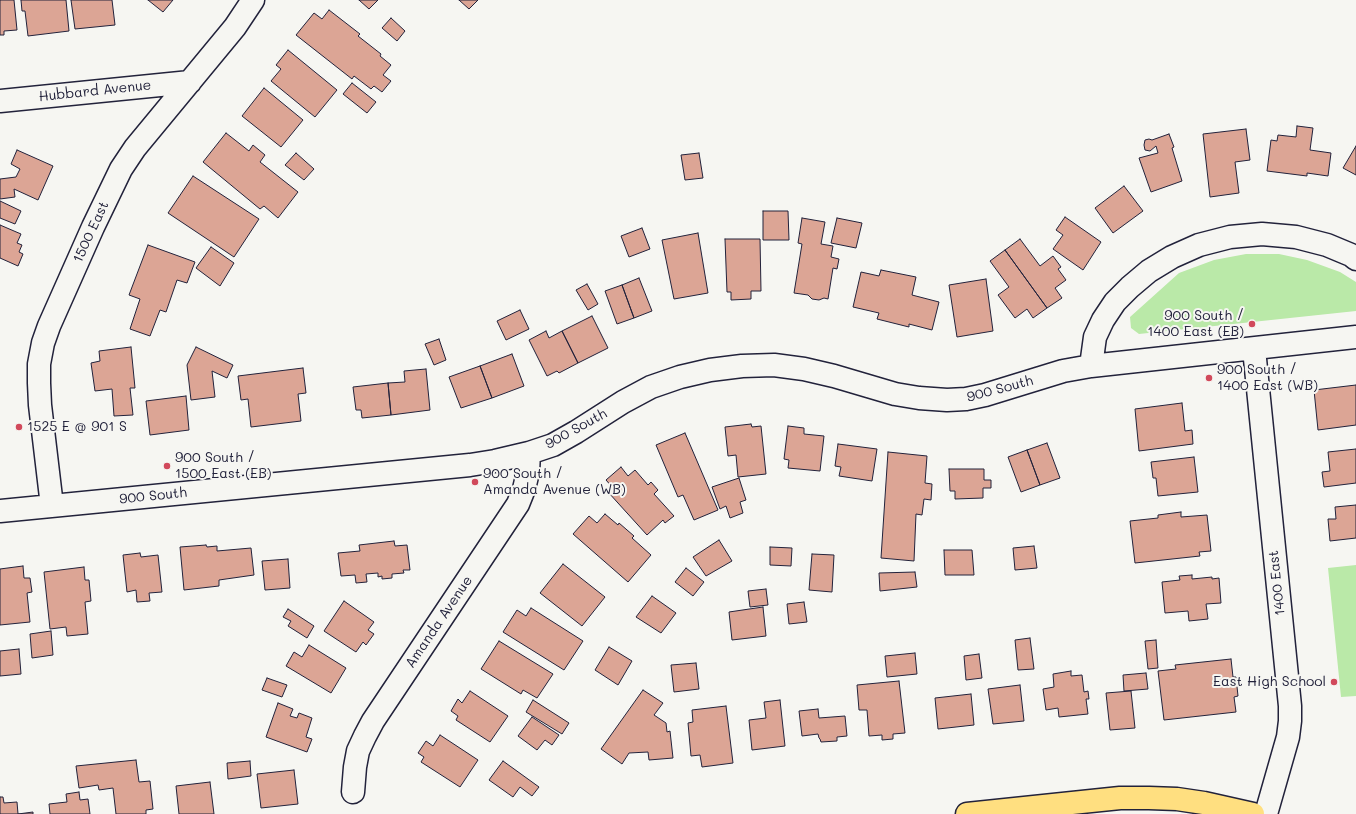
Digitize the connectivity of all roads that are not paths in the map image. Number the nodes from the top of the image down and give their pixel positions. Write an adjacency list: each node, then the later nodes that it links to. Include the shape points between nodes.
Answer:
1 (253, 0): 2 (street, 1500 East, via 235,27)
2 (190, 82): 3 (street, Hubbard Avenue); 9 (street, 1500 East, via 135,148 121,169 43,344 39,364 40,405)
3 (0, 101)
4 (1356, 259): 7 (street, via 1327,245 1296,236 1262,234 1230,237 1199,245 1149,271 1115,302 1095,336)
5 (1356, 338): 6 (street, 900 South)
6 (1254, 349): 7 (street, 900 South); 15 (street, 1400 East, via 1290,706 1288,737)
7 (1091, 366): 8 (street, 900 South, via 1063,371 985,395 947,400 895,394 834,376 774,365 710,370 650,387 553,445)
8 (529, 453): 9 (street, 900 South, via 470,465); 11 (street, Amanda Avenue, via 528,472 518,504 365,736 358,751)
9 (52, 506): 10 (street, 900 South)
10 (0, 511)
11 (353, 792)
12 (1202, 808): 13 (main road, via 1177,799 1120,798); 14 (main road)
13 (967, 814)
14 (1253, 814)
15 (1266, 814)

